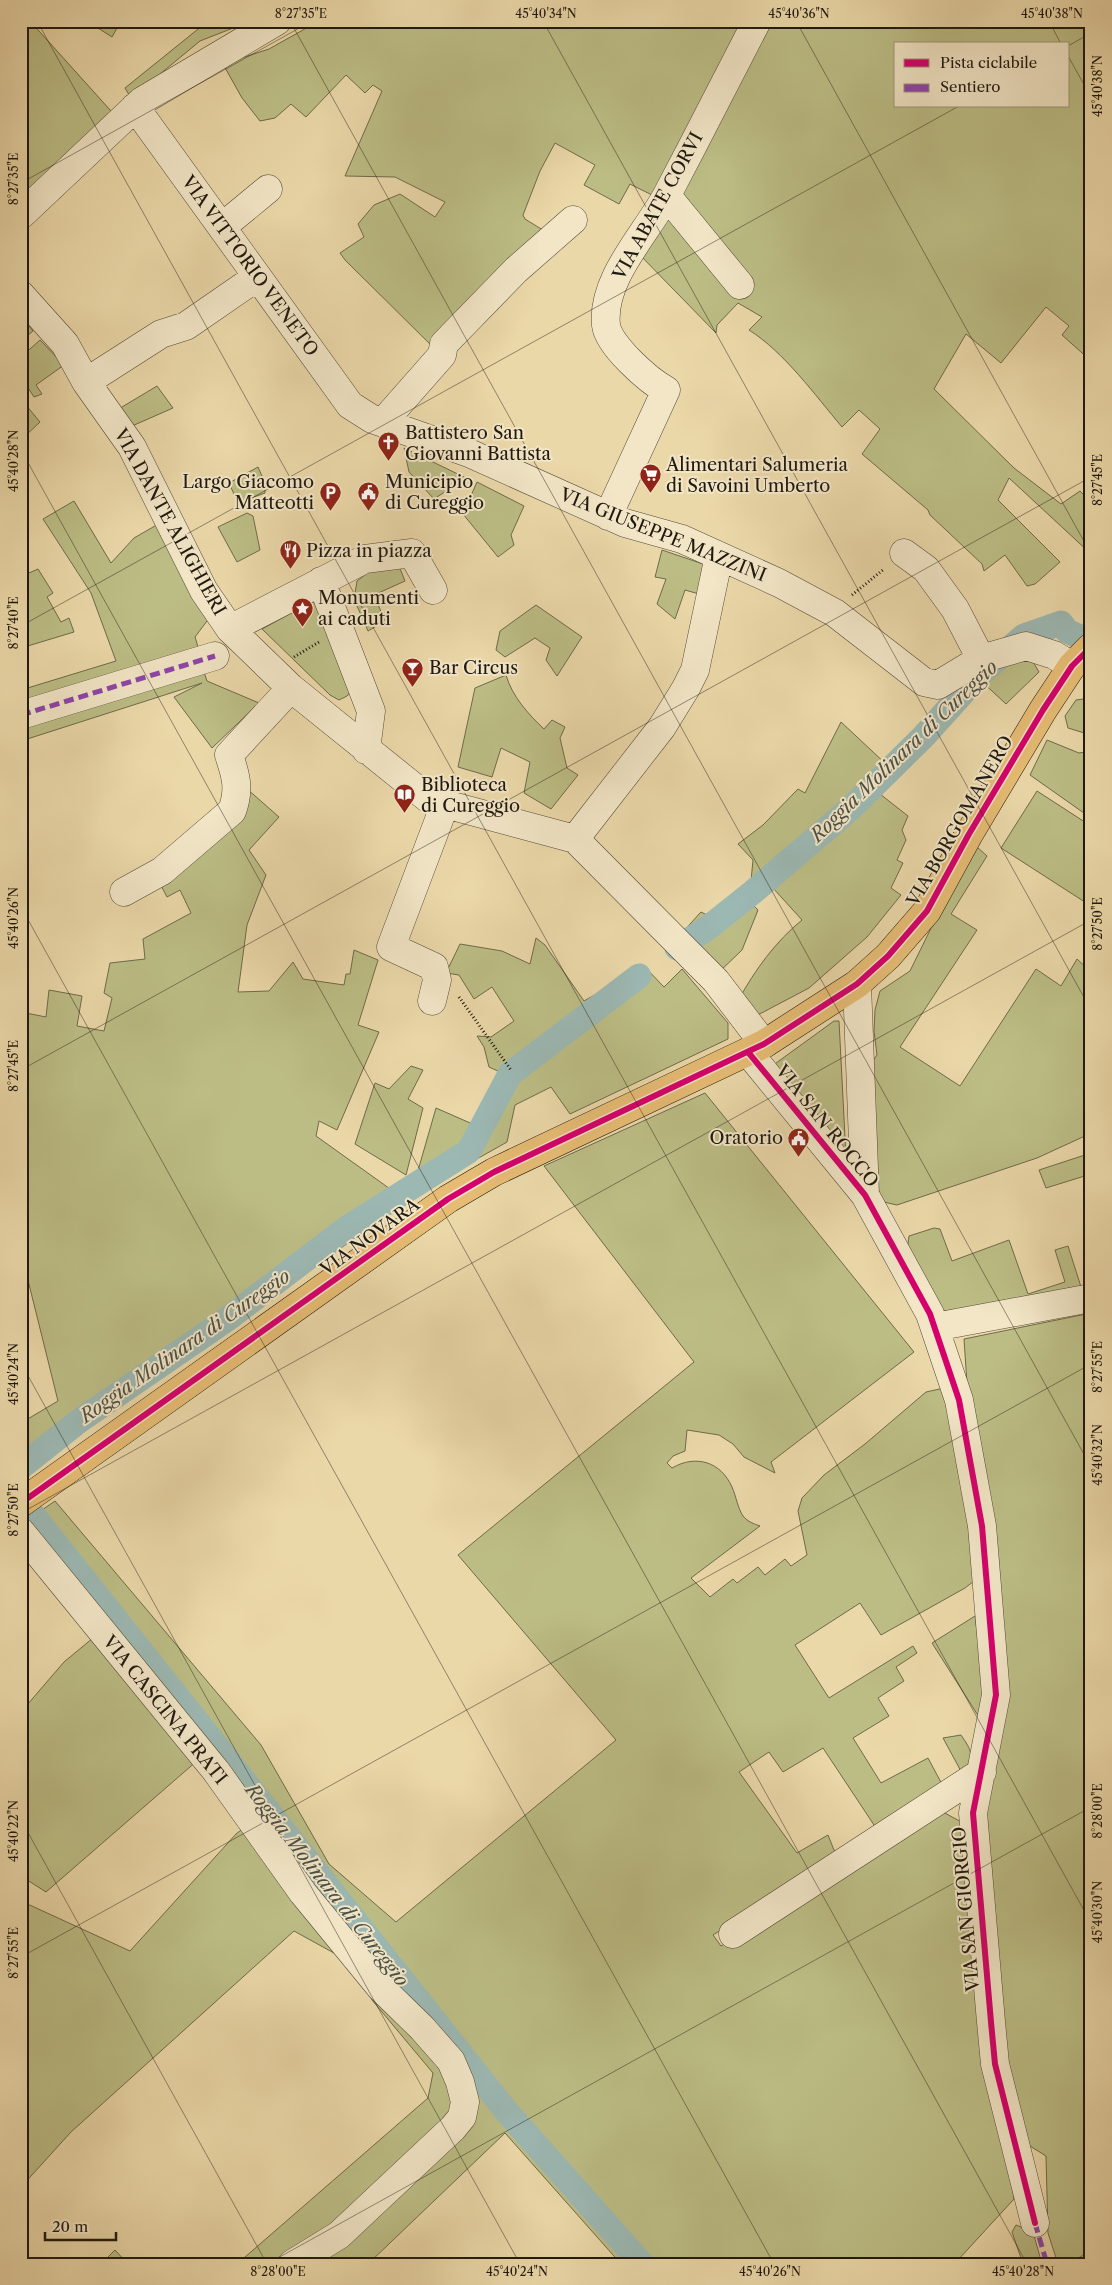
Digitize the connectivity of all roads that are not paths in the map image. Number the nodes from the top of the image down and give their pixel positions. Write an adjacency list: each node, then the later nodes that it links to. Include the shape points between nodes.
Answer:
1 (278, 21): 3 (street)
2 (757, 21): 5 (street, VIA ABATE CORVI)
3 (135, 108): 6 (street); 8 (street, VIA VITTORIO VENETO)
4 (268, 189): 8 (street)
5 (667, 196): 10 (street); 14 (street, VIA ABATE CORVI, via 620,269 607,302 606,325 610,338 651,382 666,390)
6 (21, 215)
7 (573, 220): 13 (street, via 510,276 444,344 442,355)
8 (222, 227): 9 (street, VIA VITTORIO VENETO)
9 (257, 277): 12 (street, via 186,326 161,334); 13 (street, VIA VITTORIO VENETO, via 350,404)
10 (740, 285)
11 (21, 295): 12 (street, VIA DANTE ALIGHIERI, via 65,344)
12 (86, 382): 19 (street, VIA DANTE ALIGHIERI, via 132,448 204,591)
13 (377, 420): 14 (street, VIA GIUSEPPE MAZZINI, via 469,453)
14 (608, 516): 16 (street, VIA GIUSEPPE MAZZINI, via 682,539)
15 (904, 553): 22 (street, via 926,569)
16 (719, 556): 22 (street, VIA GIUSEPPE MAZZINI, via 835,613 924,682 938,685); 27 (street, via 695,670 686,688 662,727)
17 (331, 575): 18 (street, via 365,559 412,553); 19 (street); 25 (street, via 340,630 371,710)
18 (433, 590)
19 (230, 629): 23 (street, VIA DANTE ALIGHIERI)
20 (1083, 655): 22 (street, VIA GIUSEPPE MAZZINI, via 1054,655 1026,646); 29 (main road, VIA BORGOMANERO, via 1002,779 927,911 888,956)
21 (215, 656): 24 (street)
22 (987, 657)
23 (281, 679): 25 (street, VIA DANTE ALIGHIERI); 28 (street, via 228,754 238,780 232,811 162,871)
24 (21, 715)
25 (366, 750): 26 (street, VIA DANTE ALIGHIERI)
26 (437, 802): 27 (street); 30 (street, via 391,947 434,967 437,973)
27 (575, 839): 31 (street, VIA SAN ROCCO, via 716,981)
28 (124, 892)
29 (858, 984): 31 (main road, VIA BORGOMANERO); 32 (street, VIA SAN ROCCO)
30 (432, 1001)
31 (756, 1048): 32 (street, VIA SAN ROCCO); 35 (main road, VIA NOVARA, via 494,1172 448,1199)
32 (865, 1195): 34 (street, VIA SAN ROCCO)
33 (1091, 1298): 34 (street)
34 (935, 1328): 37 (street, VIA SAN GIORGIO, via 959,1400 982,1526 996,1695)
35 (26, 1499)
36 (21, 1532): 40 (street, VIA CASCINA PRATI, via 216,1770 304,1893 380,1987 451,2061 460,2082 465,2102 462,2117 453,2128 340,2235)
37 (982, 1772): 38 (street); 39 (street, VIA SAN GIORGIO, via 973,1813 995,2064)
38 (733, 1934)
39 (1034, 2223)
40 (292, 2264)

